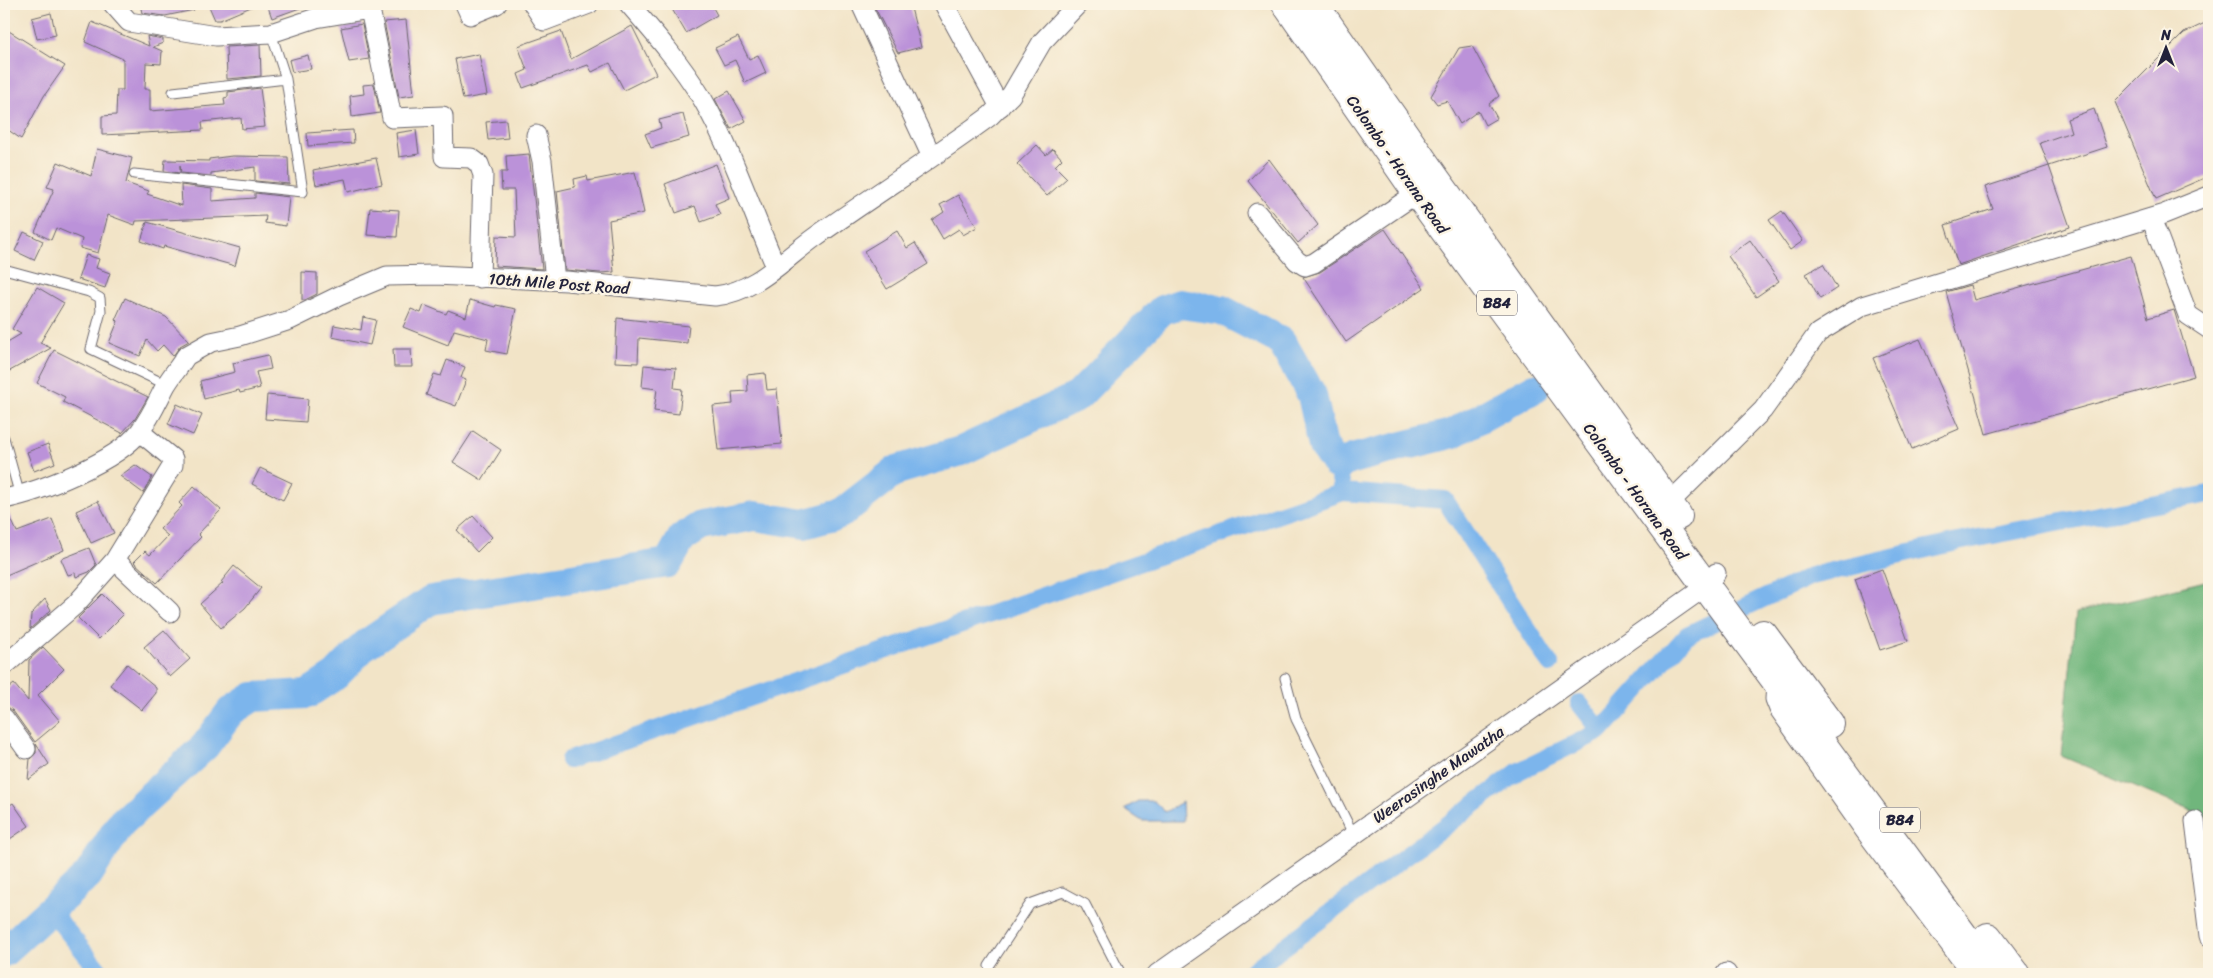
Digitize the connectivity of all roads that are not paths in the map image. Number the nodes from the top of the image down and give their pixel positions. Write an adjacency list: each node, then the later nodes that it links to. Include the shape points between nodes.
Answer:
1 (112, 4): 13 (street, via 130,22 139,24 216,36)
2 (464, 4): 3 (street, via 470,15)
3 (497, 4)
4 (533, 4): 5 (street, via 544,21)
5 (589, 4)
6 (629, 4): 24 (street, via 674,56 703,101)
7 (860, 4): 18 (street)
8 (944, 4): 16 (street)
9 (1078, 4): 16 (street, 10th Mile Post Road, via 1042,42 1011,95)
10 (1286, 4): 20 (main road, Colombo - Horana Road / B84)
11 (1314, 4): 33 (main road, Colombo - Horana Road / B84)
12 (312, 11): 13 (street); 26 (street, via 370,9 392,118 443,116 444,156 471,158 479,164 483,175)
13 (271, 33): 14 (lane)
14 (286, 79): 15 (lane); 19 (lane, via 303,192)
15 (173, 92)
16 (1000, 107): 18 (street, 10th Mile Post Road)
17 (536, 135): 27 (street)
18 (932, 157): 24 (street, 10th Mile Post Road)
19 (134, 174)
20 (1417, 193): 22 (street, via 1305,266); 33 (main road, Colombo - Horana Road / B84)
21 (2209, 196): 23 (street)
22 (1257, 213)
23 (2151, 218): 28 (street, via 2188,315); 33 (street, via 1862,306 1818,333 1762,410)
24 (776, 267): 27 (street, 10th Mile Post Road, via 749,287 715,296)
25 (4, 269): 29 (lane, via 100,298 101,311 91,349)
26 (480, 278): 27 (street, 10th Mile Post Road); 29 (street, 10th Mile Post Road, via 387,276 290,320 196,349 186,356)
27 (556, 280)
28 (2209, 329)
29 (167, 384): 30 (street, 10th Mile Post Road)
30 (140, 432): 32 (street, 10th Mile Post Road, via 100,461 58,482); 34 (street, via 173,459 173,465)
31 (4, 438): 32 (lane)
32 (12, 497)
33 (1662, 510): 35 (main road, Colombo - Horana Road / B84)
34 (115, 560): 36 (street); 37 (street, via 75,605)
35 (1715, 586): 38 (main road, Colombo - Horana Road / B84); 43 (street, Weerasinghe Mawatha)
36 (170, 612)
37 (4, 666)
38 (1777, 674): 48 (street, via 1775,699 1779,709 1865,832); 49 (main road, Colombo - Horana Road / B84); 50 (main road, Colombo - Horana Road / B84)
39 (1285, 678): 43 (lane, via 1296,719)
40 (4, 718): 41 (street)
41 (26, 749)
42 (2195, 821): 44 (street)
43 (1353, 834): 47 (street, Weerasinghe Mawatha)
44 (2209, 936)
45 (989, 966): 46 (lane, via 1030,904 1063,892 1085,904)
46 (1121, 974)
47 (1157, 974)
48 (1972, 974)
49 (1992, 974)
50 (2016, 974)

